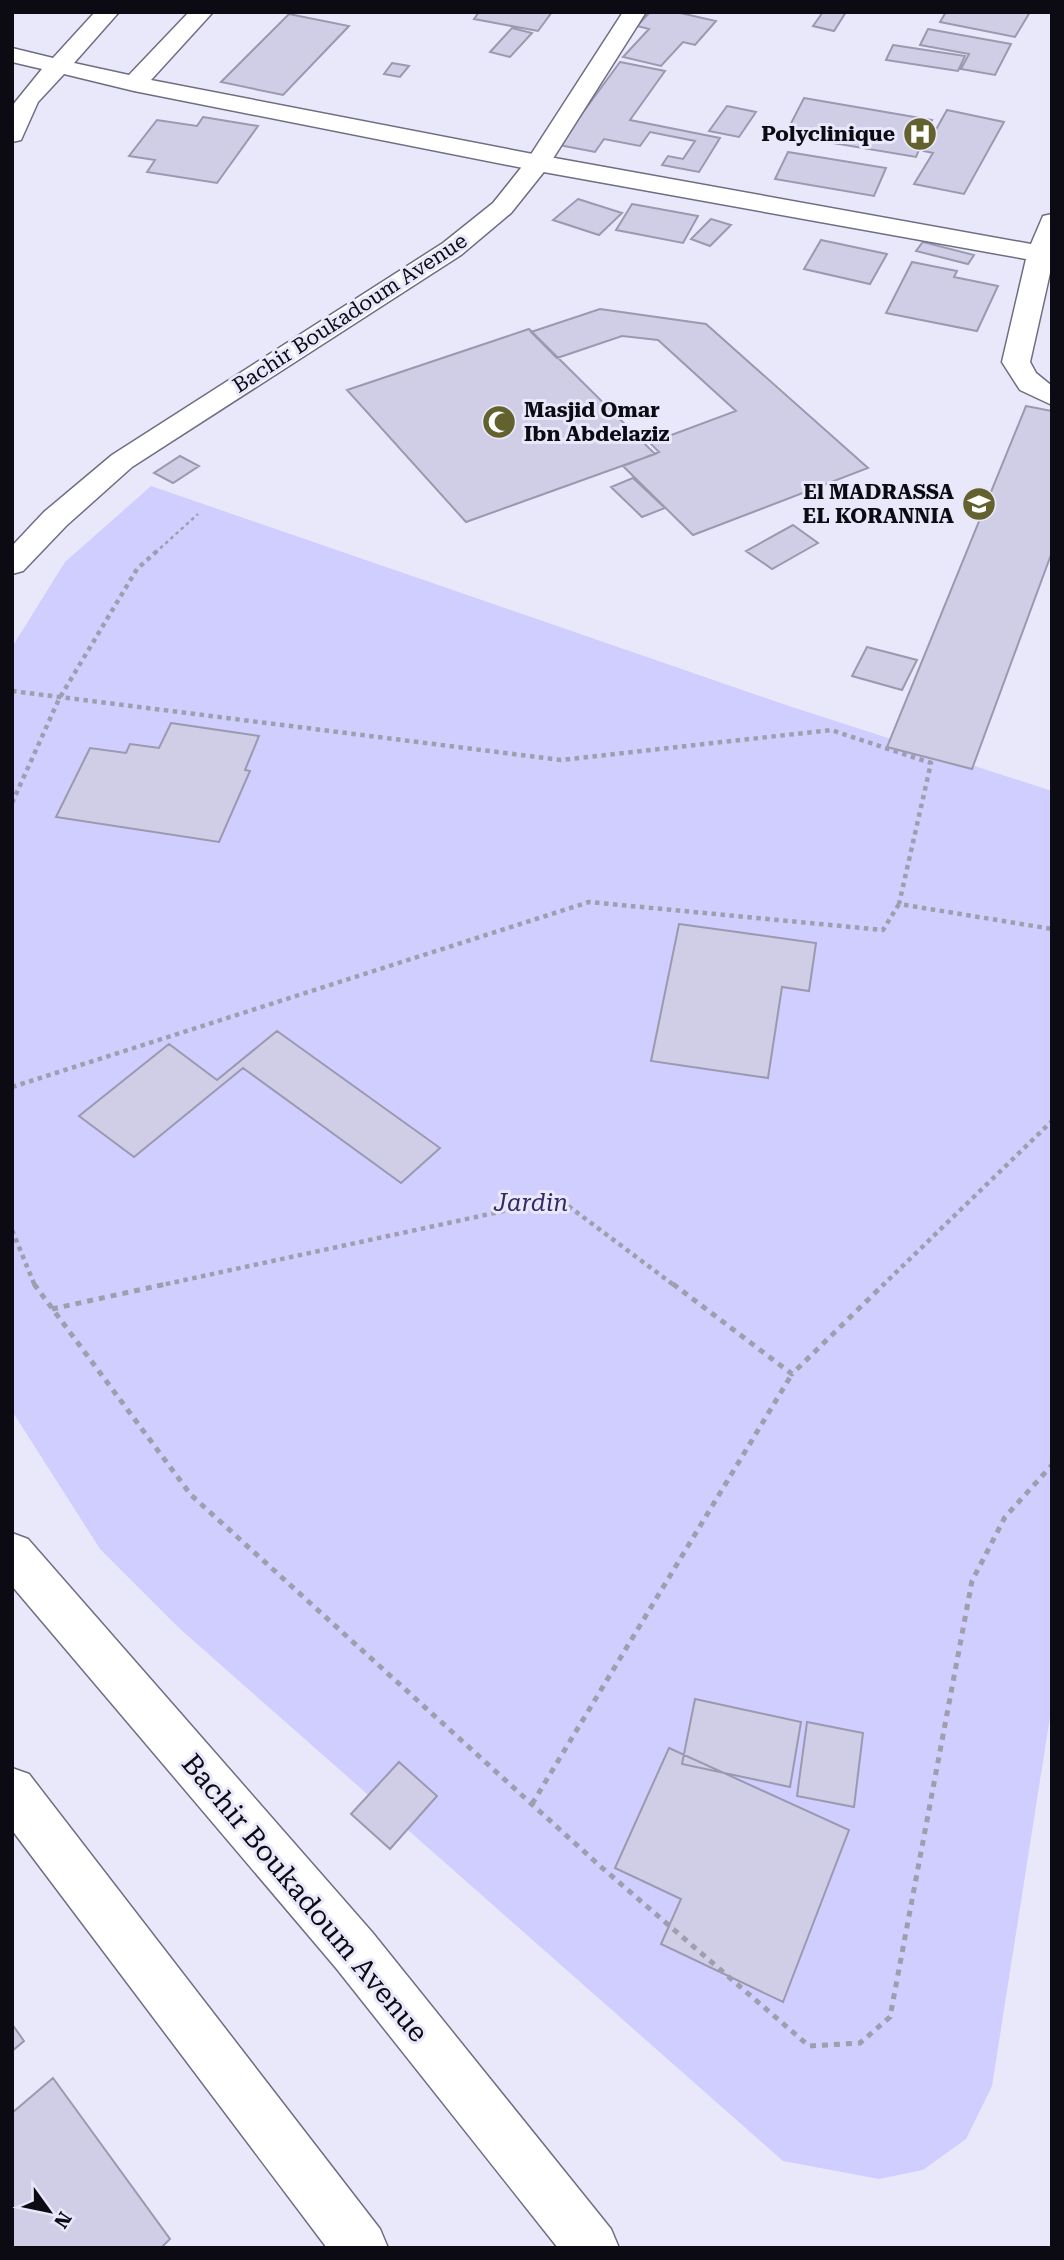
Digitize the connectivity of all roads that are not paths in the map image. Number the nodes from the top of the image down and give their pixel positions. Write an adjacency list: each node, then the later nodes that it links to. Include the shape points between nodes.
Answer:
1 (108, 12): 5 (street)
2 (202, 12): 6 (street)
3 (635, 12): 8 (street, Bachir Boukadoum Avenue)
4 (12, 55): 5 (street)
5 (58, 63): 6 (street); 7 (street, via 27,100)
6 (134, 84): 8 (street)
7 (12, 135)
8 (538, 163): 10 (street); 12 (street, Bachir Boukadoum Avenue, via 502,208 452,249 122,461)
9 (1052, 222): 10 (street)
10 (1046, 255): 11 (street, via 1016,362 1023,379)
11 (1052, 397)
12 (12, 564)
13 (12, 1553): 16 (street, Bachir Boukadoum Avenue, via 354,1950)
14 (12, 1791): 15 (street)
15 (361, 2248)
16 (592, 2248)

